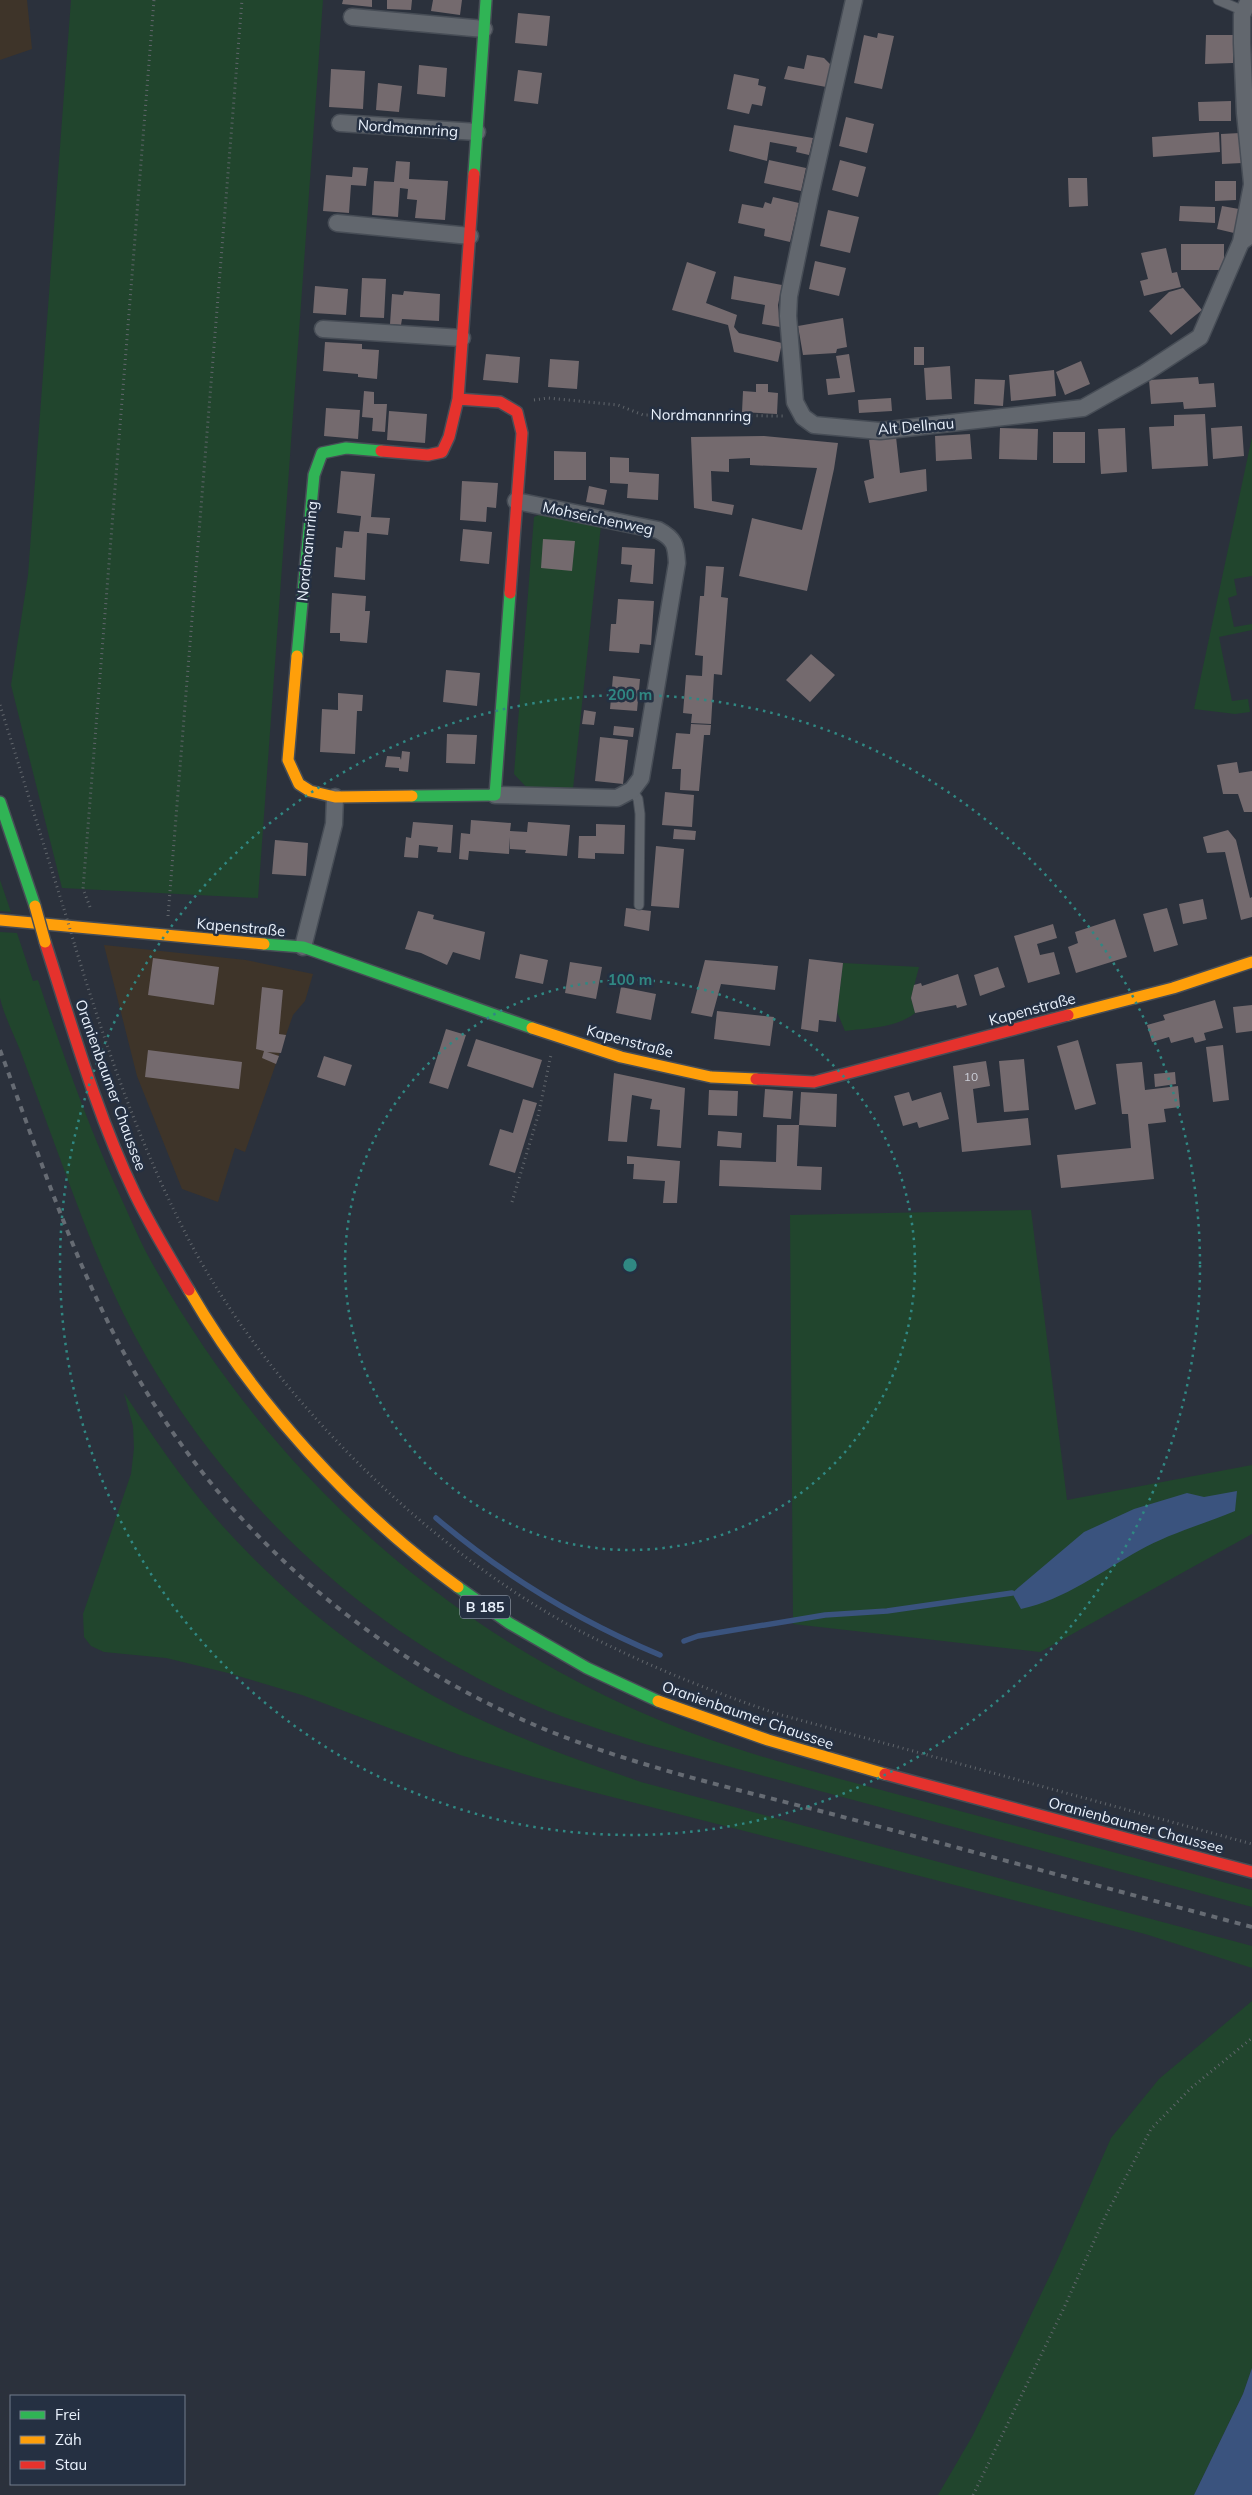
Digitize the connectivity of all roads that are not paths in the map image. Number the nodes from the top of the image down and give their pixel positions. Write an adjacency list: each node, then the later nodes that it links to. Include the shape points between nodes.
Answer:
1 (486, 0): 6 (street, Nordmannring)
2 (854, 0): 12 (street, Alt Dellnau, via 810,195 788,316 796,402 800,413 814,425 880,431 1083,408 1145,373 1200,336)
3 (1218, 0): 4 (lane)
4 (1247, 5): 9 (street, Alt Dellnau, via 1242,15 1242,43)
5 (352, 17): 6 (street)
6 (484, 29): 8 (street, Nordmannring)
7 (340, 123): 8 (street, Nordmannring)
8 (477, 132): 11 (street, Nordmannring)
9 (1252, 184): 12 (street, Alt Dellnau)
10 (336, 223): 11 (street)
11 (470, 236): 14 (street, Nordmannring)
12 (1246, 238)
13 (323, 328): 14 (street)
14 (462, 338): 15 (street, Nordmannring)
15 (458, 399): 16 (street, via 500,402 517,412 522,433); 19 (street, Nordmannring, via 442,452 428,456 346,448 322,453 314,475 288,760 295,780 313,793)
16 (516, 500): 17 (street, Mohseichenweg, via 658,530 670,536 676,549 677,563 641,778); 18 (street)
17 (632, 790): 18 (street, via 617,798); 21 (lane, via 638,799 640,814)
18 (494, 795): 19 (street, Nordmannring)
19 (335, 797): 23 (street, via 334,824)
20 (0, 802): 25 (street, Oranienbaumer Chaussee / B 185, bridge, via 112,1140 150,1224 198,1306 239,1367 343,1490 412,1552 458,1588 524,1632 577,1662 667,1705 810,1753)
21 (639, 905)
22 (0, 920): 23 (street, Kapenstraße)
23 (303, 947): 24 (street, Kapenstraße, via 482,1012 621,1057 711,1077 814,1082 1173,988)
24 (1252, 962)
25 (1252, 1872)

